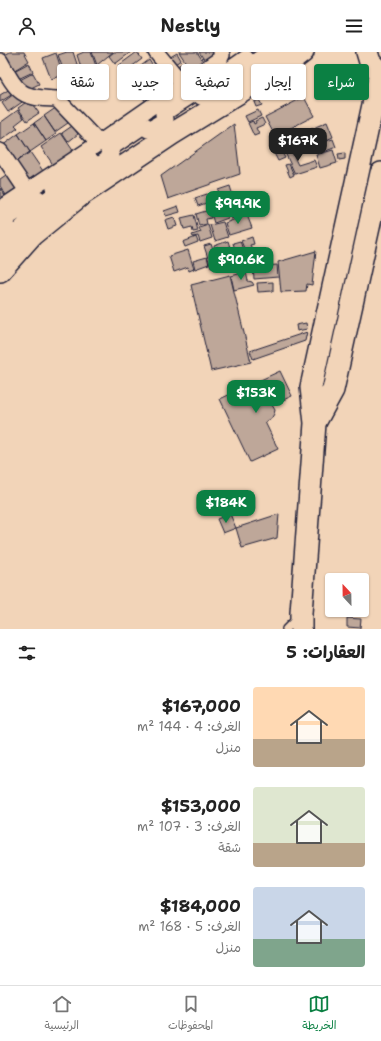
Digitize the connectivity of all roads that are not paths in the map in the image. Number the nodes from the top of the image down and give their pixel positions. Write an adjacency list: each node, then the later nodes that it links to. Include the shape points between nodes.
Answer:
1 (156, 52): 10 (street)
2 (268, 52): 18 (street, via 250,65 246,58 213,81 217,86 201,97 197,92 163,114 166,119 160,123 148,130 145,126 108,150 112,156 96,167 92,161 54,187 57,192 42,203 38,198 3,222 8,228)
3 (316, 52): 6 (main road)
4 (223, 53): 8 (street)
5 (364, 53): 9 (main road)
6 (292, 54): 19 (street, via 181,112 45,207); 20 (main road, via 81,195 32,235)
7 (0, 61): 12 (street, via 16,88 33,98 57,99)
8 (213, 64)
9 (381, 73): 21 (main road, via 311,387)
10 (181, 82)
11 (181, 88): 12 (street)
12 (99, 143): 16 (street)
13 (0, 151): 14 (street)
14 (5, 169): 16 (street)
15 (381, 173): 21 (main road, via 333,390)
16 (27, 191): 17 (street)
17 (0, 209)
18 (0, 233)
19 (0, 251)
20 (0, 271)
21 (315, 423): 22 (main road)
22 (301, 621): 23 (lane)
23 (286, 629)

